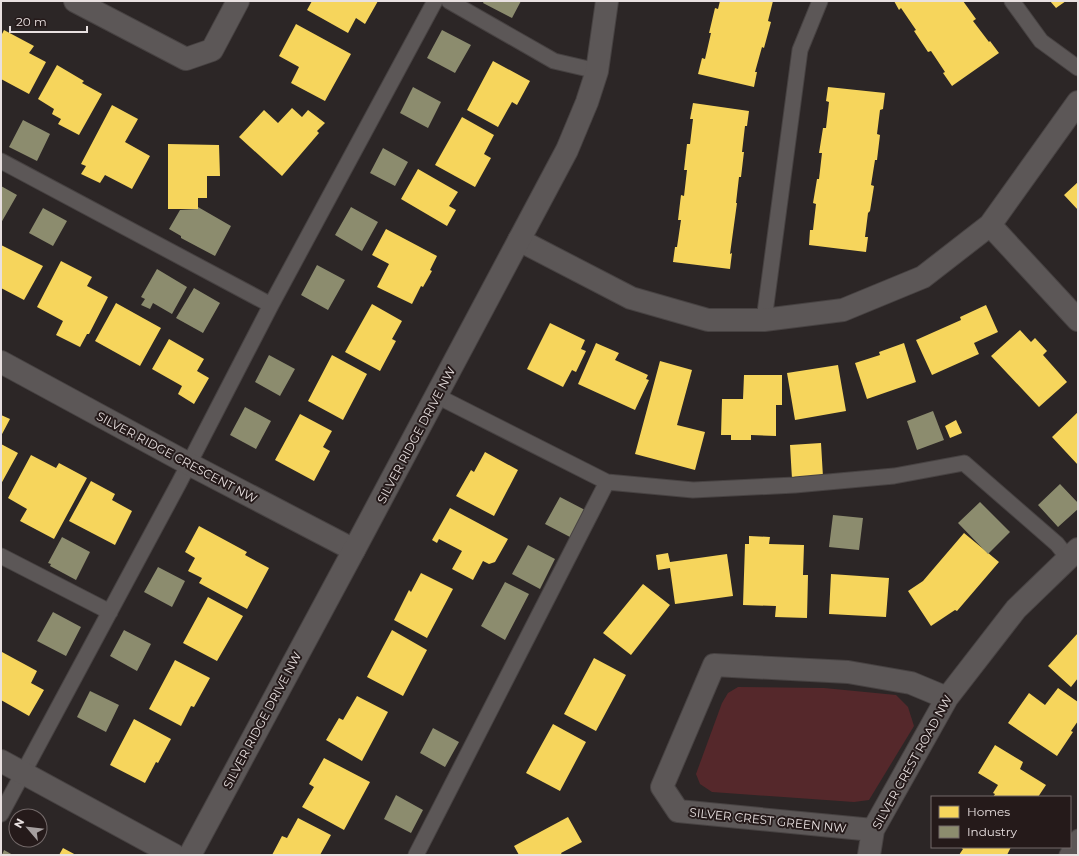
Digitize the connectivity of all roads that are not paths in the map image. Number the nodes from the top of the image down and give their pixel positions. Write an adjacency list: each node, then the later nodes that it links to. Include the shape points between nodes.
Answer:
1 (75, 1): 2 (street, via 186,59 212,50)
2 (238, 1)
3 (435, 1): 14 (lane)
4 (449, 1): 9 (lane, via 554,61)
5 (607, 1): 9 (street, SILVER RIDGE DRIVE NW)
6 (820, 1): 15 (lane, via 800,50)
7 (1012, 1): 8 (lane, via 1041,41)
8 (1078, 68)
9 (597, 71): 13 (street, SILVER RIDGE DRIVE NW, via 567,150)
10 (1078, 102): 12 (street)
11 (1, 161): 14 (lane)
12 (990, 225): 15 (street, via 923,277 843,310); 16 (street)
13 (520, 240): 15 (street, via 631,298 708,320); 18 (street, SILVER RIDGE DRIVE NW)
14 (271, 306): 19 (lane)
15 (764, 320)
16 (1078, 320)
17 (1, 362): 19 (street, SILVER RIDGE CRESCENT NW)
18 (436, 396): 20 (lane); 21 (street, SILVER RIDGE DRIVE NW)
19 (189, 464): 21 (street, SILVER RIDGE CRESCENT NW); 24 (lane)
20 (607, 482): 22 (lane, via 693,490 795,485 894,476 964,464 1057,544); 33 (lane)
21 (354, 550): 32 (street, SILVER RIDGE DRIVE NW)
22 (1073, 554): 25 (street, SILVER CREST ROAD NW, via 1016,609)
23 (1, 556): 24 (lane)
24 (110, 612): 27 (lane)
25 (947, 698): 29 (street, SILVER CREST ROAD NW); 29 (street, SILVER CREST GREEN NW, via 911,683 848,672 714,665 662,788 678,811)
26 (1, 761): 27 (street)
27 (23, 772): 28 (lane); 31 (street)
28 (1, 814)
29 (873, 830): 34 (street, SILVER CREST ROAD NW)
30 (1078, 837): 35 (lane)
31 (174, 855)
32 (190, 855)
33 (416, 855)
34 (869, 855)
35 (1067, 855)

